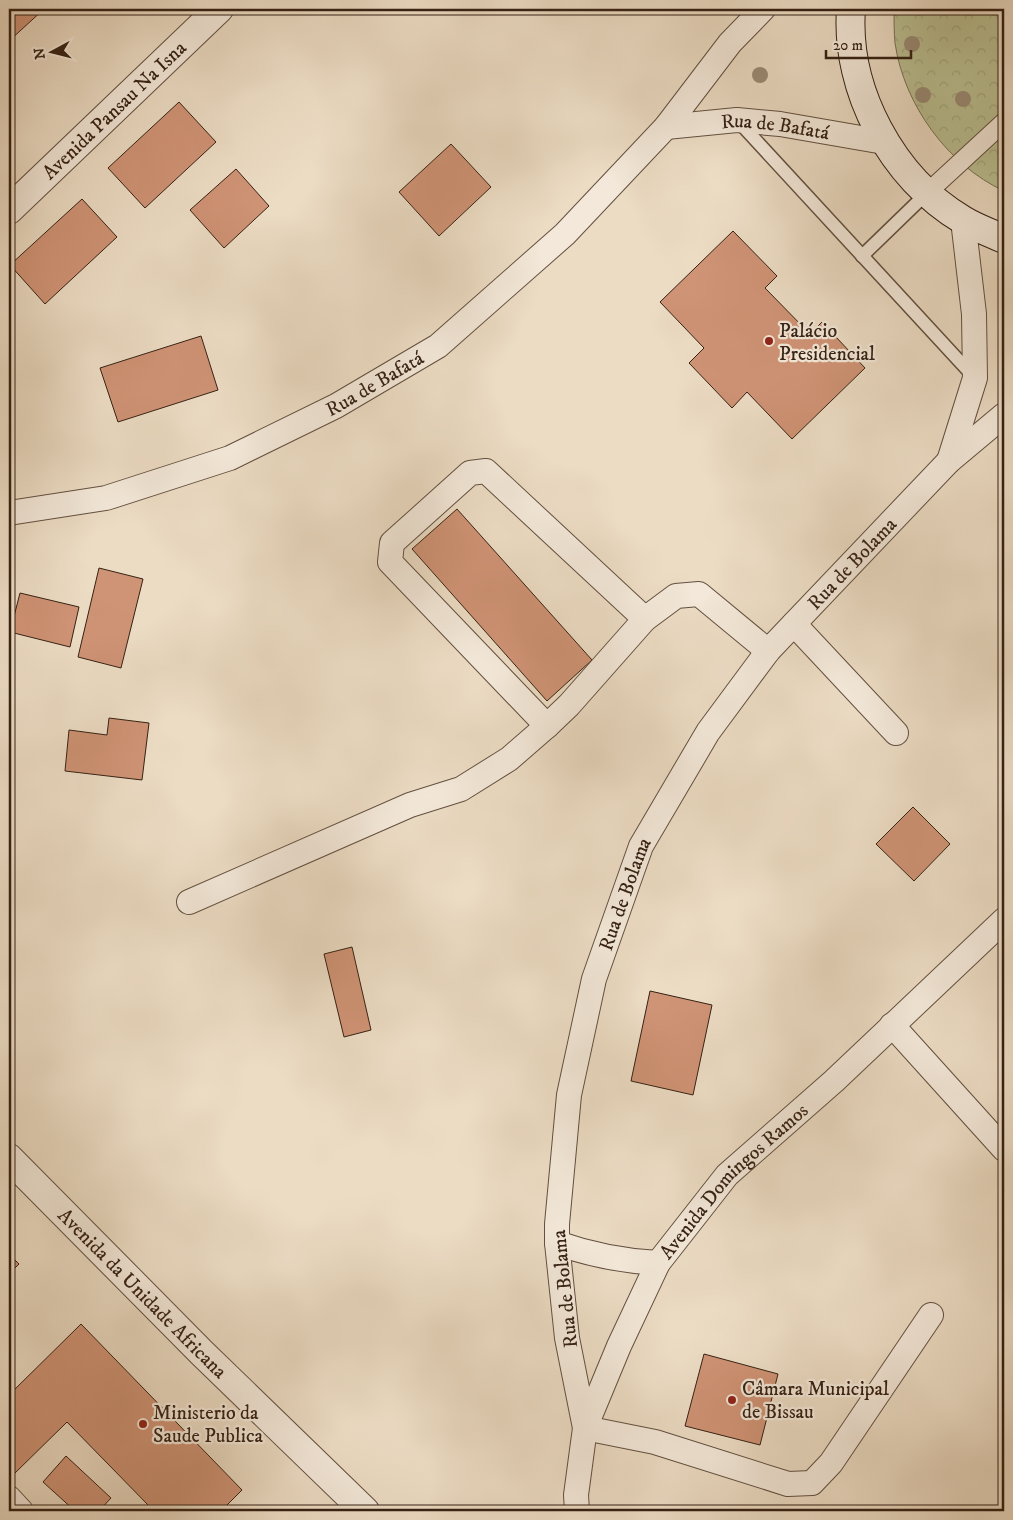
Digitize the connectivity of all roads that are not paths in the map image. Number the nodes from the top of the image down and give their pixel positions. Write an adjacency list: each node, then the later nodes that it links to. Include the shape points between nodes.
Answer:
1 (220, 9): 9 (street, Avenida Pansau Na Isna)
2 (763, 9): 6 (street, Rua de Bafatá, via 730,43)
3 (851, 9): 7 (street, via 854,64 866,105)
4 (737, 120): 6 (street, Rua de Bafatá); 7 (street, Rua de Bafatá); 12 (lane)
5 (1004, 122): 8 (street)
6 (666, 127): 16 (street, Rua de Bafatá, via 565,234 438,346 336,406 230,458 106,498)
7 (884, 142): 8 (street)
8 (927, 193): 10 (street); 12 (lane)
9 (9, 210)
10 (963, 220): 11 (street); 13 (street, Rua de Bolama, via 974,314)
11 (1004, 239)
12 (862, 256): 13 (lane)
13 (976, 378): 15 (street, Rua de Bolama)
14 (1004, 415): 15 (street, Rua de Bolama)
15 (949, 461): 18 (street, Rua de Bolama)
16 (9, 513)
17 (645, 619): 19 (street, via 676,596 698,594); 20 (street); 20 (street, via 486,471 470,473 392,543 390,562)
18 (794, 624): 19 (street, Rua de Bolama); 21 (street)
19 (768, 651): 27 (street, Rua de Bolama, via 708,732 641,846 594,979 569,1095)
20 (547, 726): 22 (street, via 509,759 461,789 410,805)
21 (896, 733)
22 (189, 902)
23 (1004, 920): 24 (street, Avenida Domingos Ramos)
24 (892, 1025): 25 (street); 28 (street, Avenida Domingos Ramos, via 727,1175)
25 (1004, 1149)
26 (9, 1158): 34 (street, Avenida da Unidade Africana, via 202,1353)
27 (557, 1243): 28 (street, via 621,1261); 30 (street, Rua de Bolama, via 567,1338)
28 (658, 1263): 30 (street, Avenida Domingos Ramos)
29 (931, 1314): 30 (street, via 831,1463 812,1484 788,1484 656,1442)
30 (585, 1428): 32 (street, Avenida Domingos Ramos)
31 (9, 1498): 33 (street)
32 (571, 1506)
33 (21, 1511)
34 (365, 1511)

